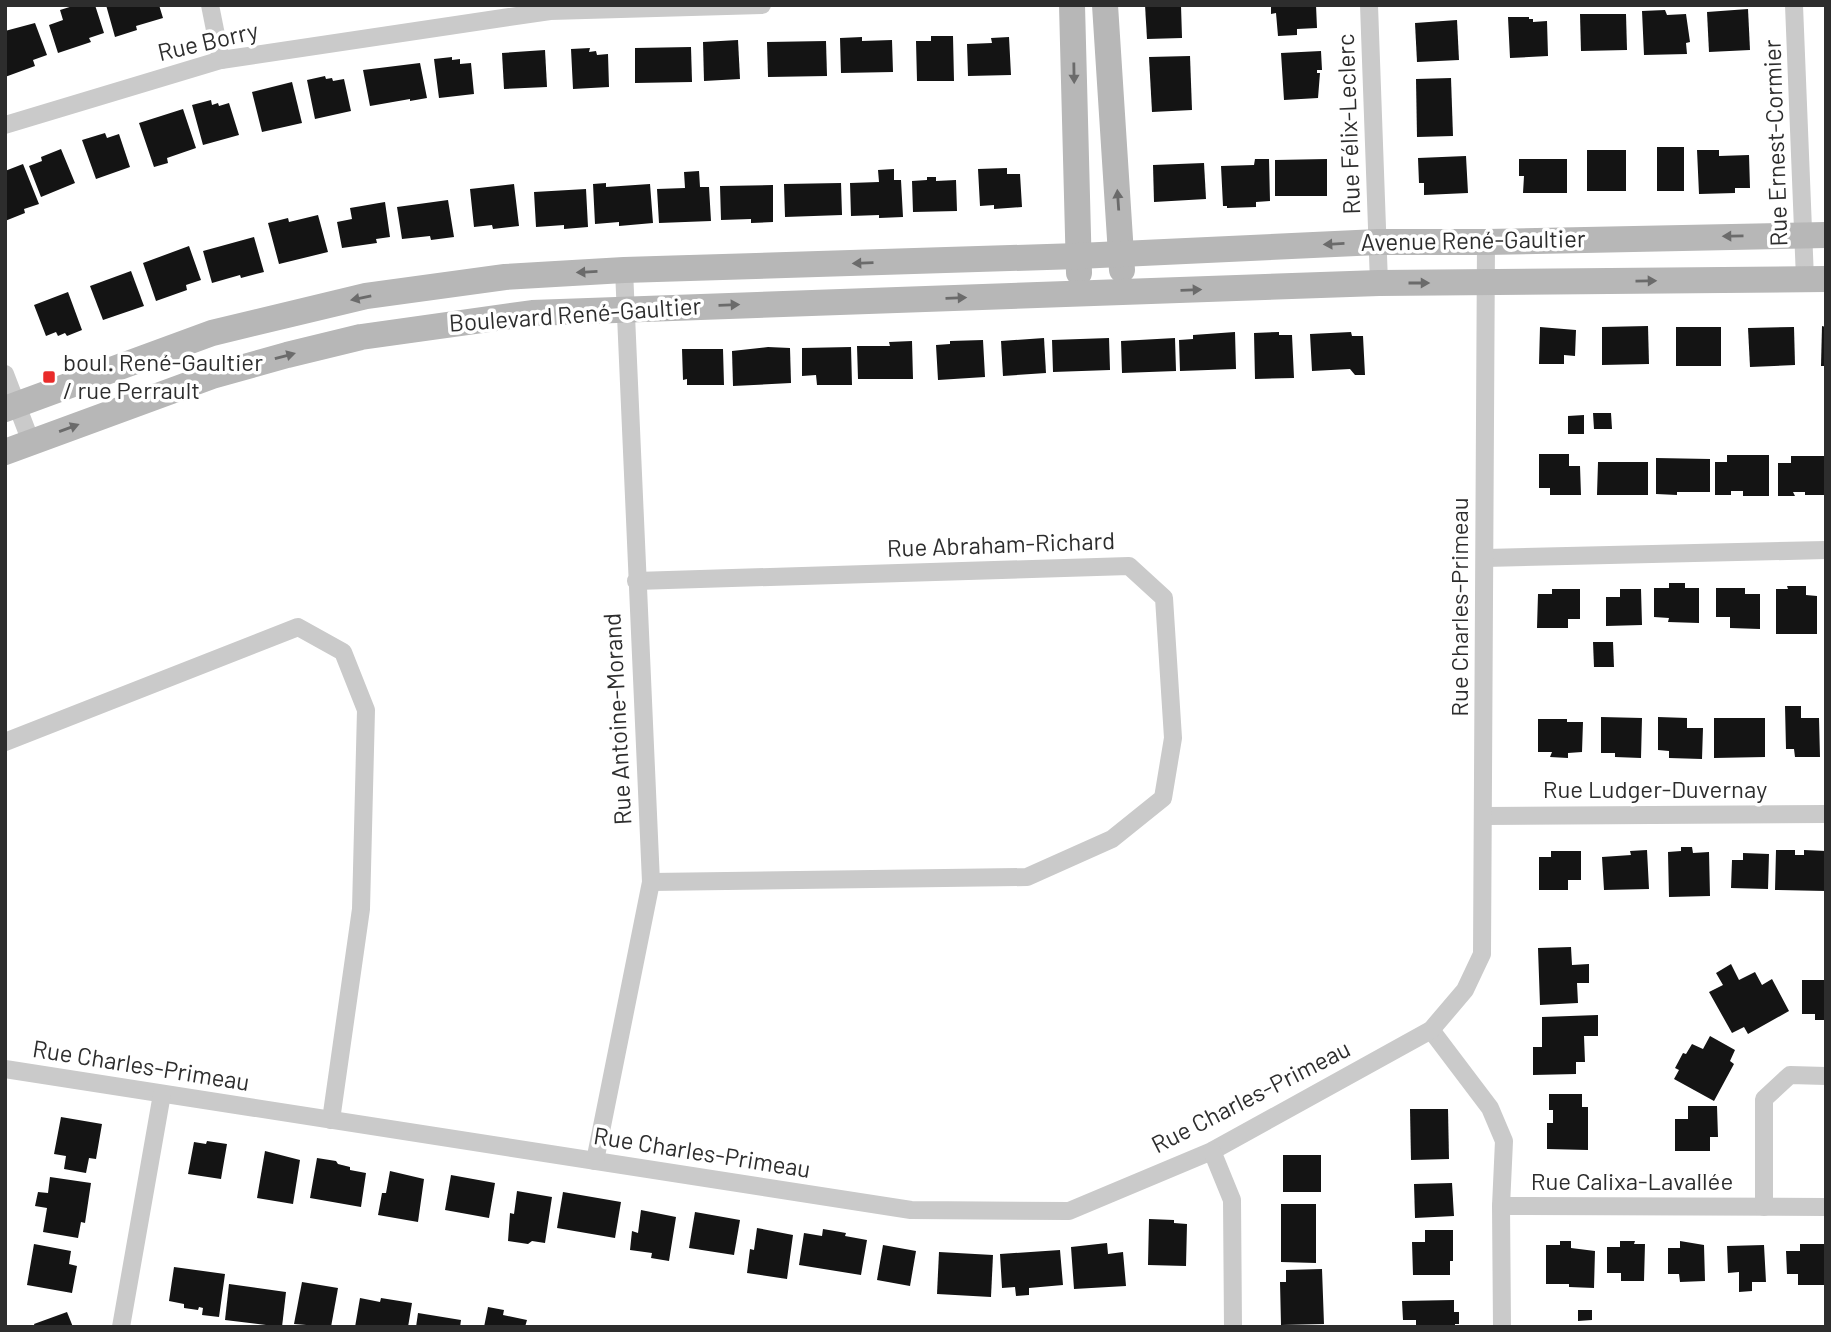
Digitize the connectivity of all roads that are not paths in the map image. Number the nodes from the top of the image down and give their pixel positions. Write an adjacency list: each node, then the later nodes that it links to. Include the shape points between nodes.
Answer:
1 (210, 5): 7 (street)
2 (762, 5): 7 (street, Rue Borry, via 550,11)
3 (1072, 5): 13 (street, one-way to 13)
4 (1105, 5): 12 (street, one-way to 4)
5 (1368, 5): 10 (street, Rue Félix-Leclerc)
6 (1794, 5): 9 (street, Rue Ernest-Cormier)
7 (221, 60): 8 (street, Rue Borry)
8 (5, 125)
9 (1815, 234): 11 (street, Avenue René-Gaultier, one-way to 11); 15 (street, Rue Ernest-Cormier)
10 (1378, 242): 11 (street, Avenue René-Gaultier); 12 (street, Avenue René-Gaultier, one-way to 12); 16 (street, Rue Félix-Leclerc)
11 (1486, 242): 17 (street, Rue Charles-Primeau)
12 (1121, 254): 13 (street, Boulevard René-Gaultier); 19 (street)
13 (1078, 256): 14 (street, Boulevard René-Gaultier, one-way to 14); 18 (street)
14 (624, 270): 20 (street, Rue Antoine-Morand); 22 (street, Boulevard René-Gaultier, one-way to 22, via 505,277 366,296 212,333)
15 (1816, 279): 17 (street, Avenue René-Gaultier, one-way to 15)
16 (1379, 283): 17 (street, Avenue René-Gaultier, one-way to 17); 19 (street, Avenue René-Gaultier, one-way to 16)
17 (1487, 283): 26 (street, Rue Charles-Primeau)
18 (1080, 293): 19 (street, Boulevard René-Gaultier); 20 (street, Boulevard René-Gaultier, one-way to 18)
19 (1123, 293)
20 (626, 309): 23 (street, Boulevard René-Gaultier, one-way to 20, via 212,376 361,337 532,313); 27 (street, Rue Antoine-Morand)
21 (5, 374): 22 (street)
22 (11, 407): 23 (street)
23 (31, 442): 24 (street, Boulevard René-Gaultier)
24 (5, 452)
25 (1826, 550): 26 (street)
26 (1485, 558): 30 (street, Rue Charles-Primeau)
27 (636, 580): 31 (street, Rue Antoine-Morand); 31 (street, Rue Abraham-Richard, via 1129,566 1164,598 1173,737 1163,798 1112,839 1027,877)
28 (5, 742): 36 (street, via 299,627 343,652 366,710 362,909)
29 (1826, 814): 30 (street, Rue Ludger-Duvernay)
30 (1484, 816): 32 (street, Rue Charles-Primeau, via 1482,954 1465,990)
31 (651, 882): 38 (street, Rue Antoine-Morand)
32 (1431, 1030): 37 (street, Rue Charles-Primeau); 39 (street, Rue Calixa-Lavallée, via 1490,1108 1504,1141)
33 (5, 1069): 35 (street, Rue Charles-Primeau)
34 (1826, 1076): 40 (street, Rue Calixa-Lavallée, via 1790,1075 1764,1099)
35 (162, 1094): 36 (street, Rue Charles-Primeau); 42 (street)
36 (331, 1120): 38 (street, Rue Charles-Primeau)
37 (1212, 1151): 38 (street, Rue Charles-Primeau, via 1069,1211 911,1210); 43 (street, via 1232,1200)
38 (595, 1161)
39 (1501, 1206): 40 (street, Rue Calixa-Lavallée); 44 (street, Rue Calixa-Lavallée)
40 (1764, 1207): 41 (street, Rue Calixa-Lavallée)
41 (1826, 1207)
42 (121, 1327)
43 (1233, 1327)
44 (1502, 1327)

